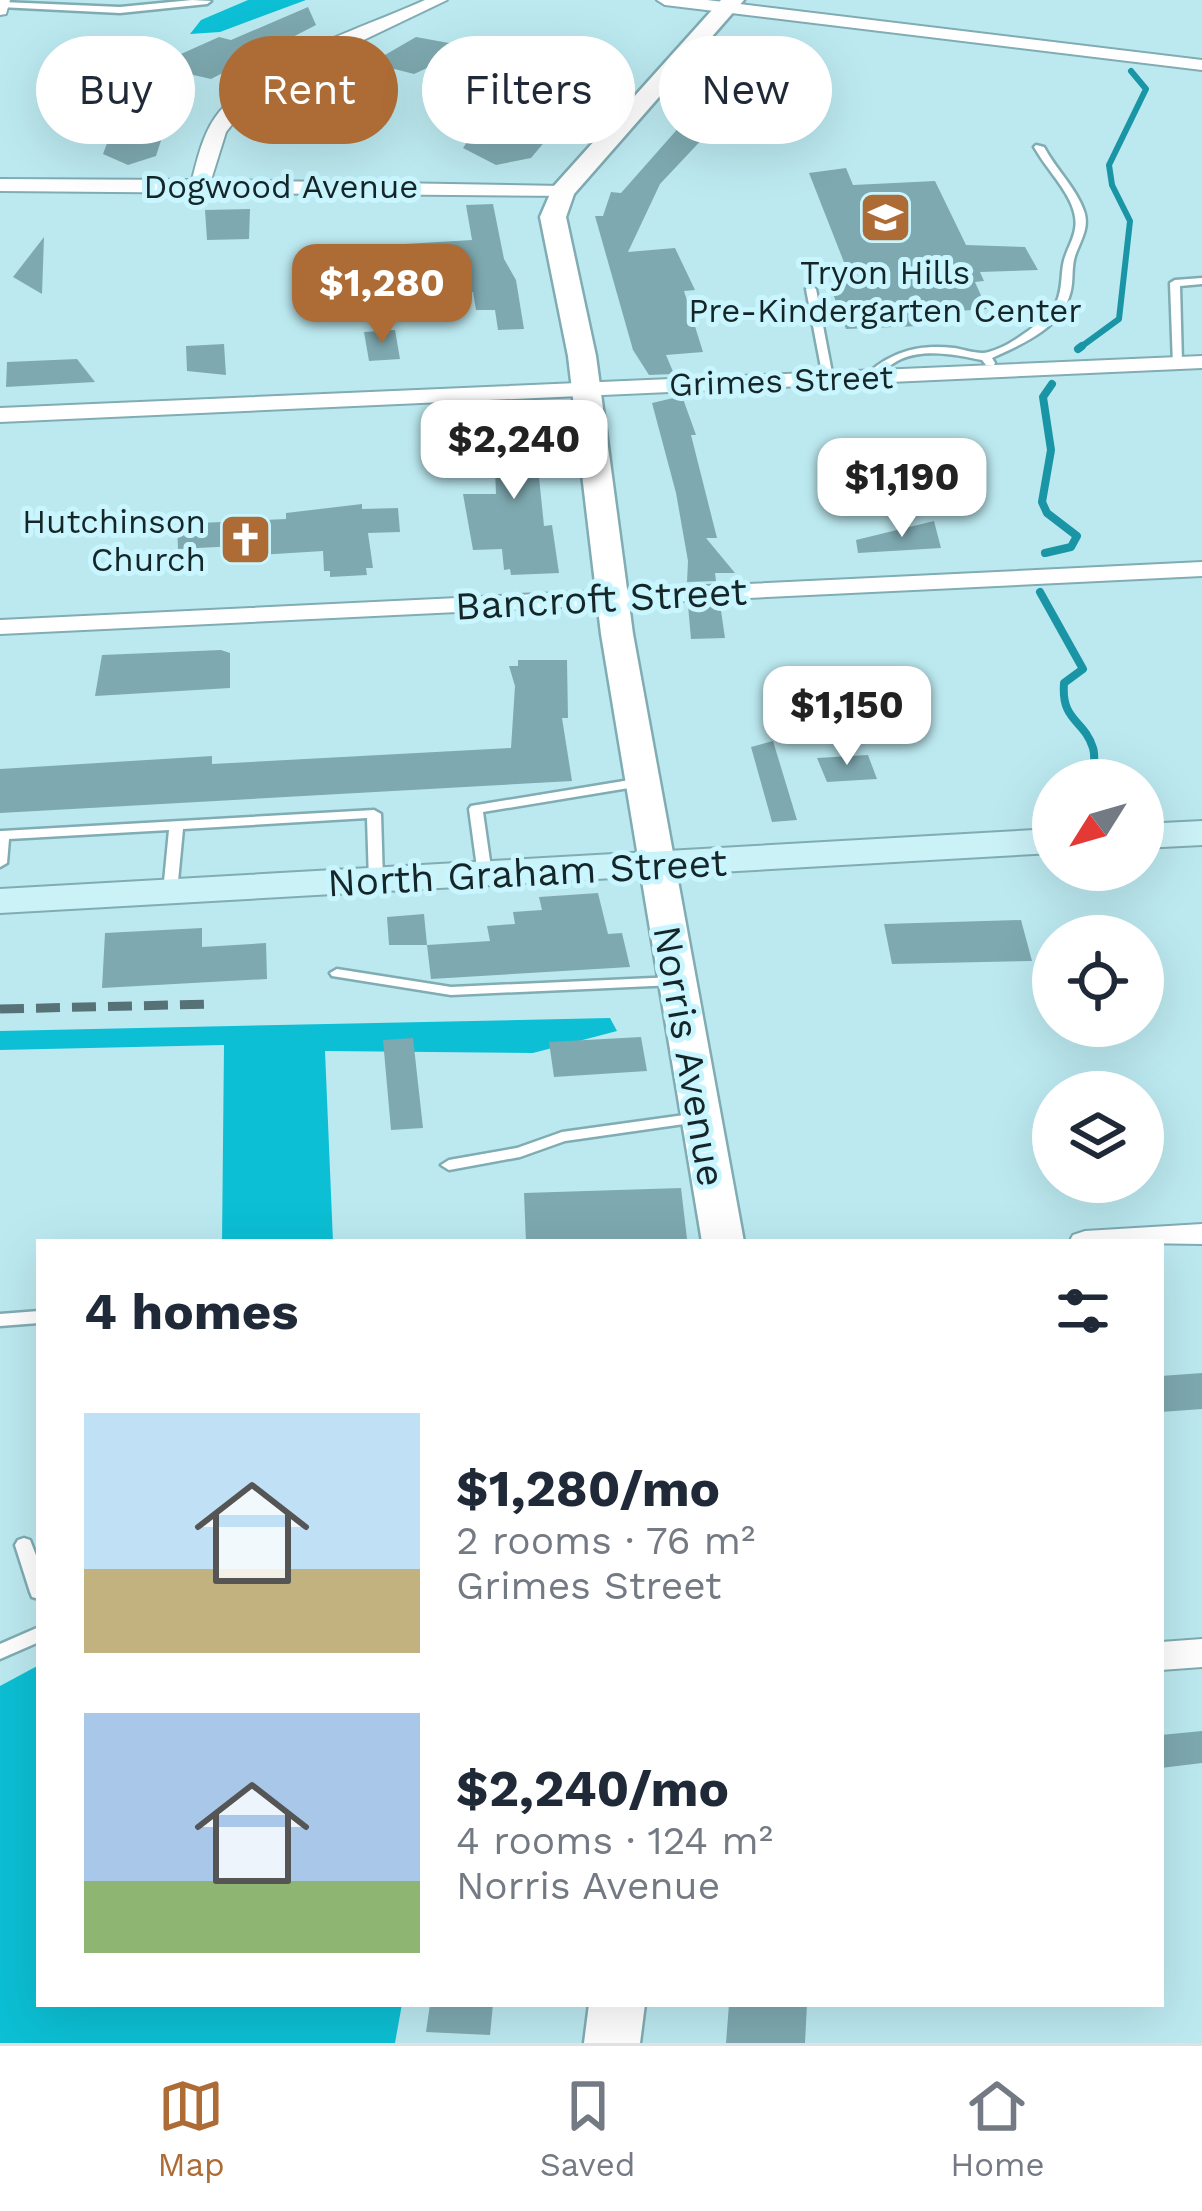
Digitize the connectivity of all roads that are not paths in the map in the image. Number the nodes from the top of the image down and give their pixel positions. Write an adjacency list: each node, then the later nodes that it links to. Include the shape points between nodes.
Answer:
1 (440, 0): 9 (street, via 250,94 220,124)
2 (665, 0): 4 (street)
3 (207, 1): 5 (lane, via 120,10)
4 (730, 4): 6 (street); 10 (street)
5 (2, 5)
6 (1202, 65)
7 (1040, 147): 15 (lane, via 1079,211 1080,236 1055,314)
8 (0, 185): 9 (street, Dogwood Avenue)
9 (200, 186): 10 (street, Dogwood Avenue)
10 (562, 192): 17 (street, Norris Avenue, via 553,217)
11 (1202, 281): 14 (lane, via 1175,283)
12 (811, 289): 16 (lane)
13 (1202, 362): 14 (street, Grimes Street)
14 (1177, 363): 15 (street, Grimes Street)
15 (990, 364): 16 (street, Grimes Street)
16 (828, 378): 17 (street, Grimes Street)
17 (586, 388): 18 (street, Grimes Street); 20 (street, Norris Avenue)
18 (0, 415)
19 (1202, 569): 20 (street, Bancroft Street)
20 (611, 597): 21 (street, Bancroft Street); 22 (street, Norris Avenue)
21 (0, 627)
22 (642, 782): 29 (street, Norris Avenue); 30 (lane, via 476,808)
23 (176, 825): 27 (lane, via 2,835); 31 (lane, via 374,814); 32 (lane)
24 (1202, 833): 25 (main road)
25 (1164, 835)
26 (1032, 842): 29 (main road, North Graham Street)
27 (1, 848): 28 (lane)
28 (0, 863)
29 (656, 865): 30 (main road, North Graham Street); 35 (street, Norris Avenue)
30 (485, 875): 31 (main road, North Graham Street)
31 (376, 881): 32 (main road, North Graham Street)
32 (170, 892): 33 (main road, North Graham Street)
33 (0, 901)
34 (337, 973): 35 (lane, via 452,991)
35 (675, 981): 36 (street, Norris Avenue)
36 (702, 1118): 37 (lane, via 562,1137); 39 (street, Norris Avenue)
37 (449, 1165)
38 (1202, 1234): 40 (street)
39 (722, 1239)
40 (1128, 1239)
41 (36, 1317): 42 (lane)
42 (0, 1319)
43 (23, 1545): 44 (lane)
44 (36, 1583)
45 (36, 1635): 46 (lane)
46 (0, 1652)
47 (1202, 1653): 48 (street)
48 (1164, 1656)
49 (617, 2007): 50 (street)
50 (612, 2043)

